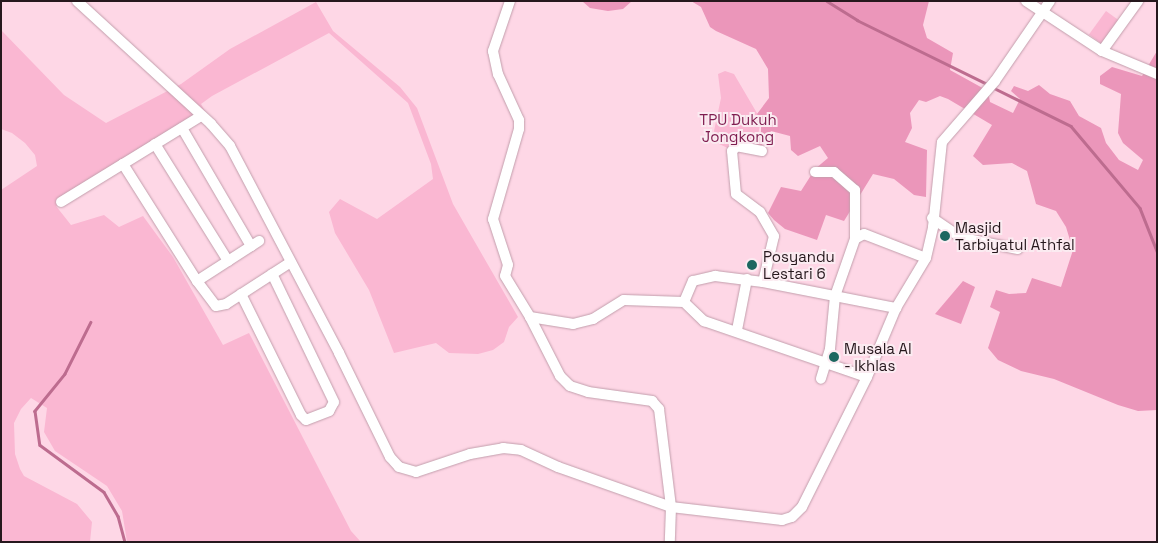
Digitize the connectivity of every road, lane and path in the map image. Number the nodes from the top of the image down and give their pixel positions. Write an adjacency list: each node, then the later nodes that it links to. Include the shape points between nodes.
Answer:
1 (77, 1): 9 (street)
2 (510, 1): 30 (street, via 493,51 498,74 519,120 519,130 493,219 508,264 505,276)
3 (1026, 1): 6 (street)
4 (1050, 1): 6 (street)
5 (1138, 1): 7 (street)
6 (1043, 14): 7 (street); 16 (street, via 995,81 942,142)
7 (1102, 51): 8 (street)
8 (1157, 74)
9 (201, 116): 10 (street); 21 (street, via 230,146)
10 (182, 128): 11 (street); 20 (street, via 255,244)
11 (155, 144): 13 (street); 20 (street)
12 (762, 151): 25 (street, via 737,146 732,151 736,194 760,212 774,236)
13 (123, 164): 15 (street); 24 (street)
14 (815, 172): 17 (street, via 834,172 853,186)
15 (61, 202)
16 (932, 218): 18 (street, via 962,238); 19 (street)
17 (855, 239): 19 (street, via 864,234); 27 (street)
18 (1018, 249)
19 (926, 258): 29 (street)
20 (228, 260): 24 (street)
21 (291, 262): 22 (street); 35 (street, via 390,457 399,467 416,472 470,454 503,448 521,450 558,468)
22 (272, 274): 26 (street); 26 (street, via 334,402 329,411 306,420 301,415)
23 (747, 279): 25 (street); 28 (street, via 699,278 689,286); 31 (street)
24 (197, 281): 26 (street, via 216,306)
25 (763, 282): 27 (street)
26 (241, 294)
27 (835, 296): 29 (street); 32 (street)
28 (684, 302): 30 (street, via 624,300 593,320 573,324); 31 (street, via 704,320)
29 (896, 308): 33 (street)
30 (530, 317): 35 (street, via 560,376 570,386 588,392 652,401 659,409)
31 (737, 330): 32 (street)
32 (826, 363): 33 (street); 34 (street)
33 (867, 377): 35 (street, via 802,507 792,517 782,520)
34 (821, 379)
35 (671, 507): 36 (street)
36 (670, 542)

